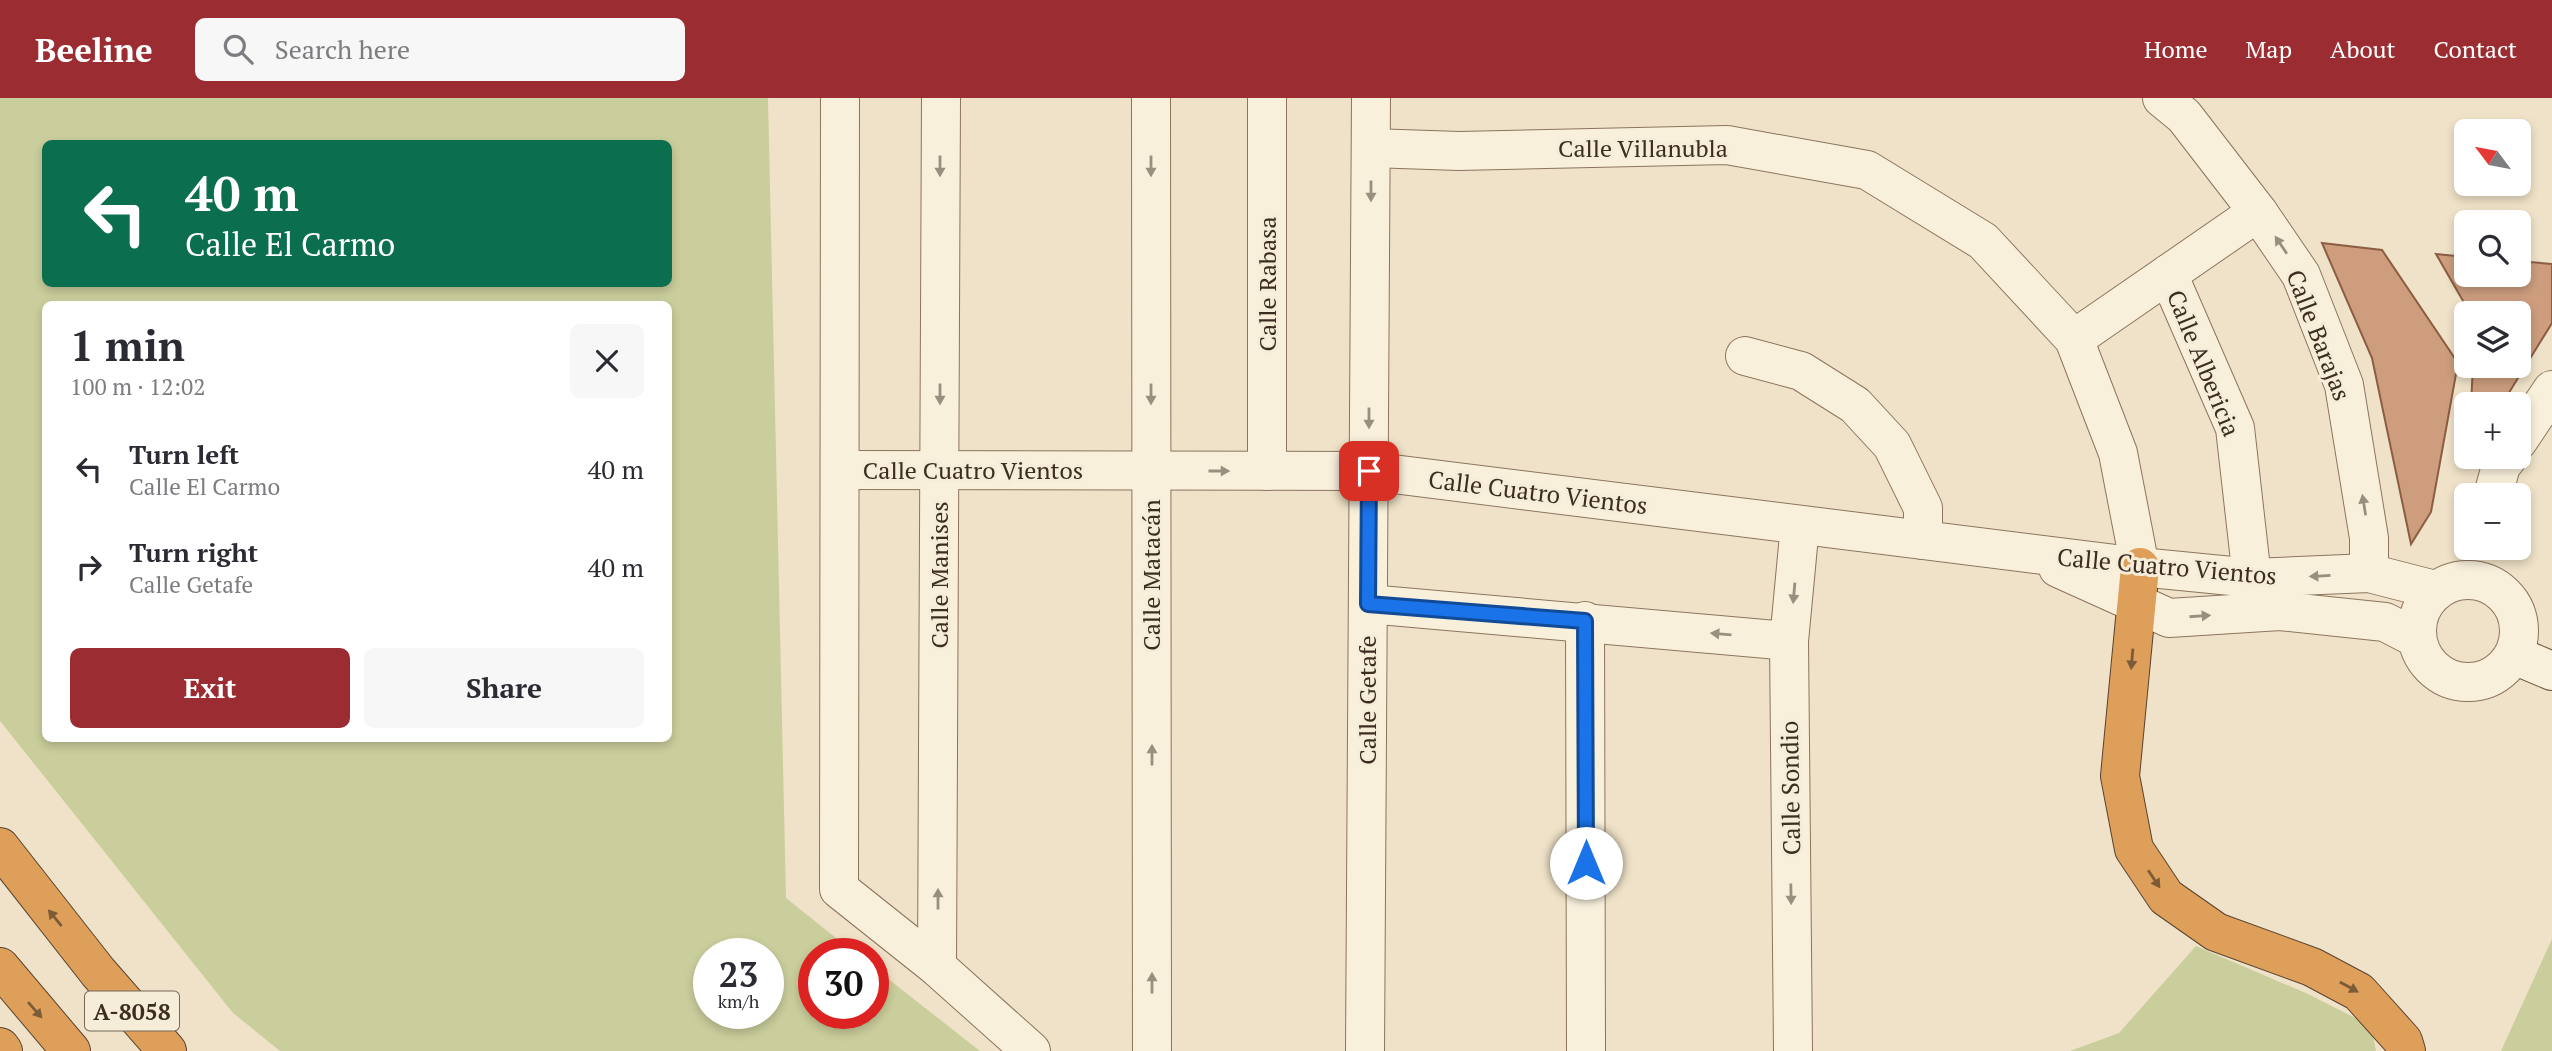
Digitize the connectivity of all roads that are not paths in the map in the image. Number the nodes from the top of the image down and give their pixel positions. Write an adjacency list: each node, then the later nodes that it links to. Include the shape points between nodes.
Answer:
1 (839, 98): 14 (street)
2 (941, 98): 15 (street, Calle Manises, one-way to 15)
3 (1151, 98): 16 (street, Calle Matacán, one-way to 16)
4 (1267, 98): 17 (street, Calle Rabasa)
5 (1371, 98): 7 (street, Calle Getafe)
6 (2162, 98): 8 (street, Calle Barajas, via 2184,116)
7 (1371, 148): 10 (street, Calle Villanubla, via 1460,151 1727,145 1867,170 1983,241); 18 (street, Calle Getafe, one-way to 18)
8 (2258, 212): 9 (street); 24 (street, Calle Barajas, one-way to 8, via 2369,538 2344,384 2301,275)
9 (2168, 274): 10 (street); 25 (street, Calle Albericia, via 2235,428)
10 (2074, 339): 22 (street, Calle Villanubla, via 2118,453)
11 (1745, 356): 20 (street, via 1801,371 1855,405 1892,445 1923,508)
12 (2552, 390): 13 (street)
13 (2531, 422)
14 (840, 470): 15 (street, Calle Cuatro Vientos); 35 (street, via 839,889)
15 (939, 470): 16 (street, Calle Cuatro Vientos); 35 (street, Calle Manises, one-way to 15)
16 (1151, 471): 17 (street, Calle Cuatro Vientos, one-way to 17); 41 (street, Calle Matacán, one-way to 16)
17 (1267, 471): 18 (street, Calle Cuatro Vientos)
18 (1369, 471): 19 (street, Calle Cuatro Vientos); 26 (street, Calle Getafe)
19 (1800, 525): 20 (street, Calle Cuatro Vientos); 30 (street, Calle Sondio, one-way to 30)
20 (1923, 540): 21 (street, Calle Cuatro Vientos)
21 (2024, 552): 22 (street, Calle Cuatro Vientos); 27 (street, Calle Cuatro Vientos)
22 (2140, 567): 25 (street, Calle Cuatro Vientos); 27 (highway)
23 (2460, 572): 24 (street, Calle Cuatro Vientos); 29 (street, via 2419,612); 31 (street, via 2489,583 2512,604 2519,635)
24 (2369, 573): 25 (street, Calle Cuatro Vientos, one-way to 25)
25 (2252, 578)
26 (1368, 604): 28 (street); 42 (street, Calle Getafe)
27 (2137, 605): 29 (street, Calle Cuatro Vientos, one-way to 29, via 2169,618 2280,611 2385,622); 45 (highway, one-way to 45, via 2120,776 2134,849 2166,897 2216,932 2312,967 2359,992 2403,1041)
28 (1585, 621): 30 (street, one-way to 28); 43 (street)
29 (2416, 638): 31 (street, via 2426,663 2446,679 2472,683 2497,675)
30 (1789, 641): 44 (street, Calle Sondio, one-way to 44)
31 (2514, 655): 32 (street)
32 (2552, 671)
33 (0, 847): 39 (highway, A-8058, one-way to 33)
34 (0, 967): 38 (highway, A-8058, one-way to 38)
35 (937, 967): 40 (street)
36 (0, 1046): 37 (highway)
37 (3, 1051)
38 (71, 1051)
39 (167, 1051)
40 (1031, 1051)
41 (1152, 1051)
42 (1365, 1051)
43 (1587, 1051)
44 (1793, 1051)
45 (2406, 1051)

